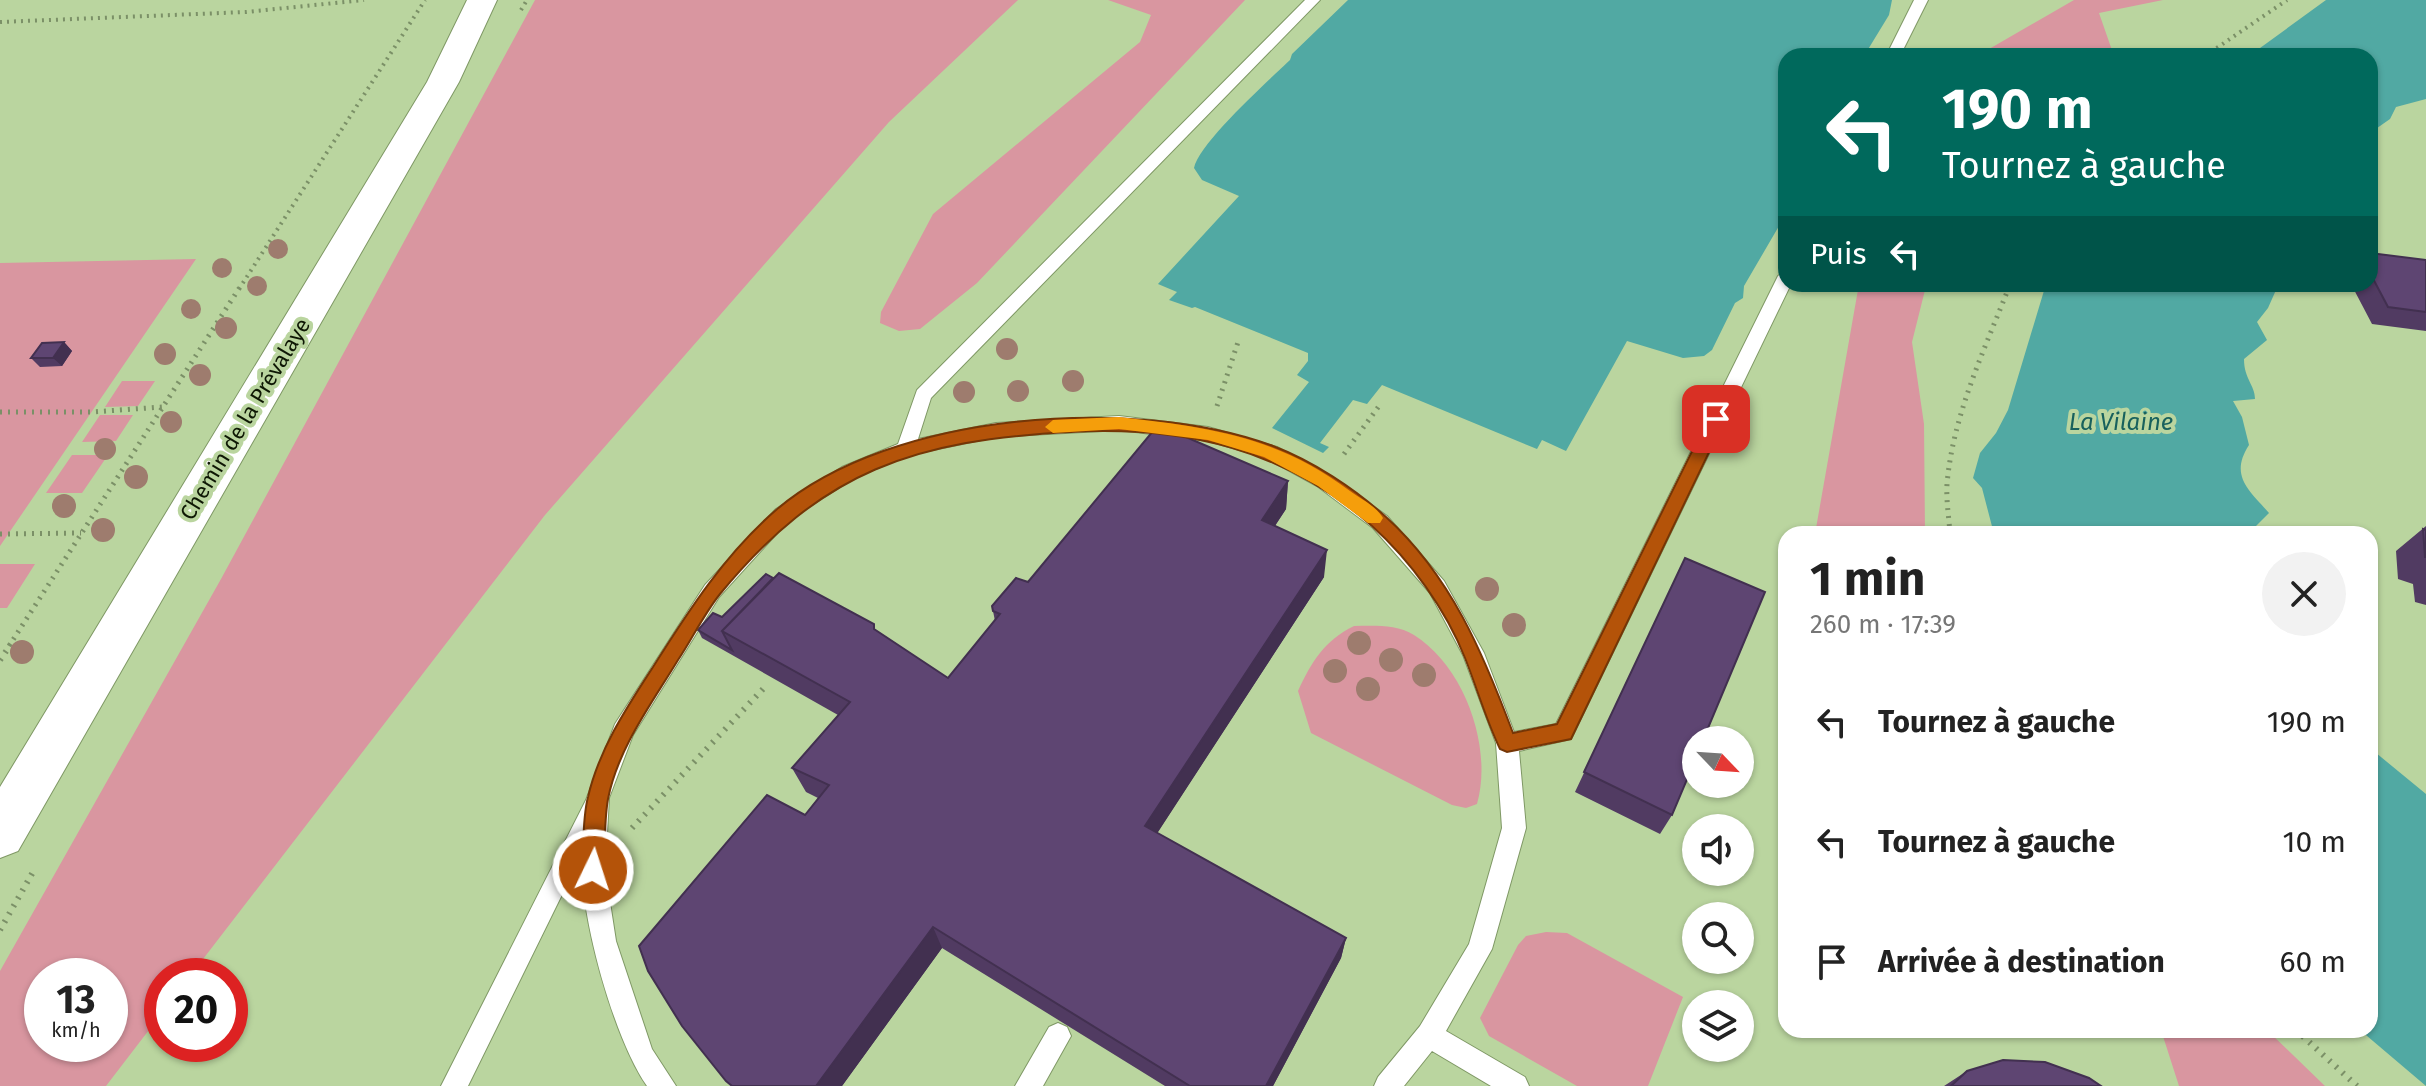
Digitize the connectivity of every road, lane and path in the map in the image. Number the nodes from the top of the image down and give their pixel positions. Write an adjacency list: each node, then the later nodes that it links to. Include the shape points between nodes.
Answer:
1 (364, 0): 7 (path, via 246,12)
2 (425, 0): 14 (path)
3 (482, 0): 25 (street, Chemin de la Prévalaye, via 443,82)
4 (1313, 0): 17 (lane, via 923,395)
5 (1921, 0): 8 (lane)
6 (2287, 0): 9 (path)
7 (0, 22)
8 (1897, 48)
9 (2217, 48)
10 (1778, 292): 23 (lane, via 1563,732)
11 (2007, 292): 19 (path, via 1955,437 1947,486)
12 (1239, 339): 16 (path)
13 (1379, 406): 18 (path)
14 (163, 407): 15 (path); 20 (path)
15 (0, 412)
16 (1208, 434): 17 (lane, via 1119,423 996,430); 18 (lane, via 1270,452)
17 (906, 449): 24 (lane, via 849,472 783,514 712,591 623,731)
18 (1324, 481): 23 (lane, via 1380,522 1437,587 1473,653)
19 (1950, 526)
20 (82, 533): 21 (path); 22 (path)
21 (0, 534)
22 (0, 660)
23 (1507, 743): 26 (lane, via 1514,828 1480,949)
24 (598, 798): 29 (lane); 30 (lane, via 593,870 604,941 641,1056)
25 (0, 834)
26 (1429, 1035): 32 (lane); 33 (lane)
27 (1058, 1036): 31 (lane)
28 (2305, 1038): 34 (path)
29 (454, 1086)
30 (663, 1086)
31 (1028, 1086)
32 (1387, 1086)
33 (1516, 1086)
34 (2357, 1086)

